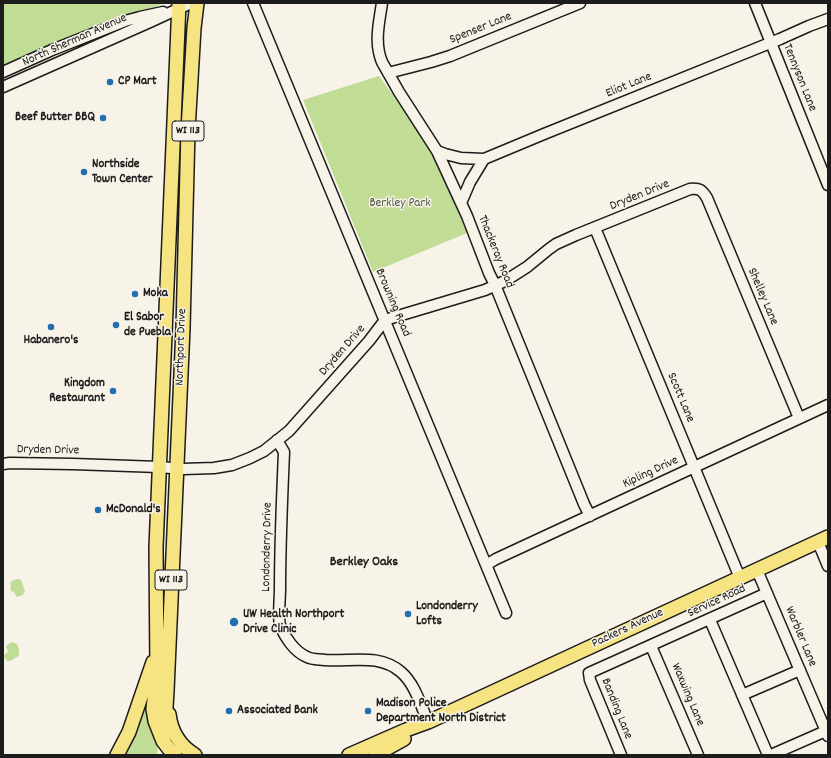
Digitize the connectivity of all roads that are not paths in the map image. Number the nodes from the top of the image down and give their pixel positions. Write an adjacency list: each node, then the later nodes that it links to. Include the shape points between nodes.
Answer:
1 (191, 3): 7 (street, North Sherman Avenue)
2 (196, 3): 20 (main road, Northport Drive / WI 113, via 188,130)
3 (253, 3): 22 (street, Browning Road)
4 (382, 3): 11 (street, Thackeray Road, via 377,42 380,57)
5 (580, 3): 11 (street, Spenser Lane, via 450,56)
6 (755, 3): 9 (street, Tennyson Lane)
7 (179, 6): 10 (street, North Sherman Avenue, via 125,21); 12 (street, North Sherman Avenue, via 131,31); 19 (main road, Northport Drive / WI 113)
8 (828, 19): 9 (street, Eliot Lane)
9 (770, 42): 14 (street, Eliot Lane); 15 (street, Tennyson Lane)
10 (3, 72)
11 (388, 73): 13 (street, Thackeray Road)
12 (3, 87)
13 (438, 151): 14 (street, Eliot Lane, via 460,158); 17 (street, Thackeray Road)
14 (484, 160): 17 (street)
15 (828, 185)
16 (698, 188): 18 (street, Dryden Drive); 24 (street, Shelley Lane, via 707,198)
17 (461, 203): 21 (street, Thackeray Road)
18 (595, 228): 21 (street, Dryden Drive, via 556,244 527,267); 27 (street, Scott Lane)
19 (169, 229): 20 (main road, via 178,241); 28 (main road, Northport Drive / WI 113)
20 (185, 259): 29 (main road, Northport Drive / WI 113)
21 (495, 285): 22 (street, Dryden Drive); 30 (street, Thackeray Road)
22 (385, 320): 25 (street, Dryden Drive, via 307,412); 32 (street, Browning Road)
23 (828, 405): 24 (street, Kipling Drive)
24 (799, 418): 27 (street, Kipling Drive)
25 (277, 440): 29 (street, Dryden Drive, via 264,451 232,465); 45 (street, Londonderry Drive, via 284,452 280,624 284,635 290,644 307,657 332,660 371,659 396,668 408,679)
26 (3, 464): 28 (street, Dryden Drive)
27 (694, 467): 30 (street, Kipling Drive); 35 (street, Scott Lane)
28 (159, 468): 29 (street, Dryden Drive); 40 (main road, Northport Drive / WI 113)
29 (176, 469): 43 (main road, Northport Drive / WI 113)
30 (590, 516): 32 (street, Kipling Drive)
31 (823, 540): 33 (street); 34 (main road, Packers Avenue)
32 (486, 565): 37 (street, Browning Road)
33 (828, 565)
34 (757, 570): 35 (main road, Packers Avenue); 36 (street, Warbler Lane)
35 (740, 578): 45 (main road, Packers Avenue)
36 (767, 593): 38 (street, Service Road); 41 (street, Warbler Lane)
37 (506, 613)
38 (710, 620): 39 (street, Service Road); 44 (street)
39 (651, 646): 42 (street, Service Road); 55 (street, Waxwing Lane)
40 (156, 651): 47 (main road, Northport Drive, via 157,674 153,714); 48 (main road, WI 113, via 129,732)
41 (800, 670): 44 (street); 46 (street, Warbler Lane)
42 (589, 673): 54 (street, Banding Lane)
43 (167, 691): 47 (main road, WI 113); 51 (main road, via 173,730 181,743)
44 (742, 695): 56 (street)
45 (428, 722): 52 (main road, Packers Avenue); 53 (main road, Packers Avenue)
46 (827, 732): 57 (street)
47 (163, 741): 49 (main road, WI 113); 50 (main road)
48 (117, 755)
49 (162, 755)
50 (175, 755)
51 (194, 755)
52 (350, 755)
53 (375, 755)
54 (621, 755)
55 (698, 755)
56 (768, 755)
57 (771, 755)

